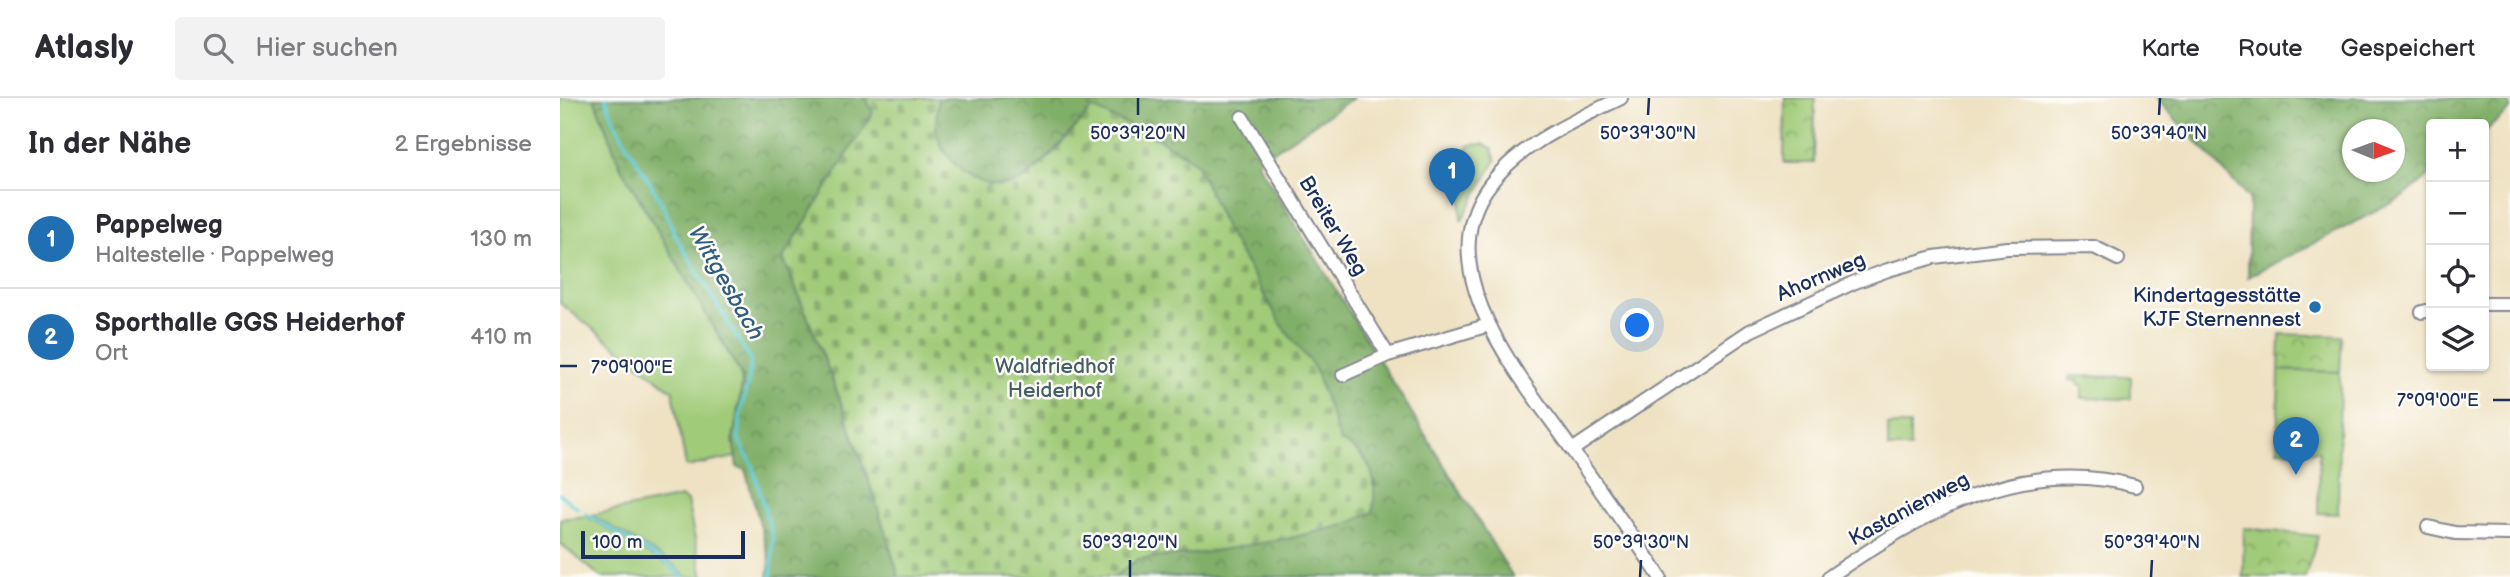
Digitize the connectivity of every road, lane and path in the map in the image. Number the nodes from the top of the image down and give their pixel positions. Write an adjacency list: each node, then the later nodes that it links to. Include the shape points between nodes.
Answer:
1 (1621, 98): 6 (street, via 1515,158 1485,191 1471,221 1468,249 1475,289)
2 (1242, 117): 7 (street, Breiter Weg)
3 (2118, 259): 9 (street, Ahornweg, via 2094,247 2007,248 1934,257 1877,274 1750,331)
4 (2489, 304): 5 (street)
5 (2510, 304)
6 (1489, 325): 7 (street); 9 (street)
7 (1388, 355): 8 (street)
8 (1343, 375)
9 (1572, 450): 13 (street)
10 (2135, 486): 14 (street, Kastanienweg, via 2105,478 2058,476 1991,488 1923,519)
11 (2428, 527): 12 (street, via 2455,533)
12 (2510, 534)
13 (1660, 577)
14 (1829, 577)

